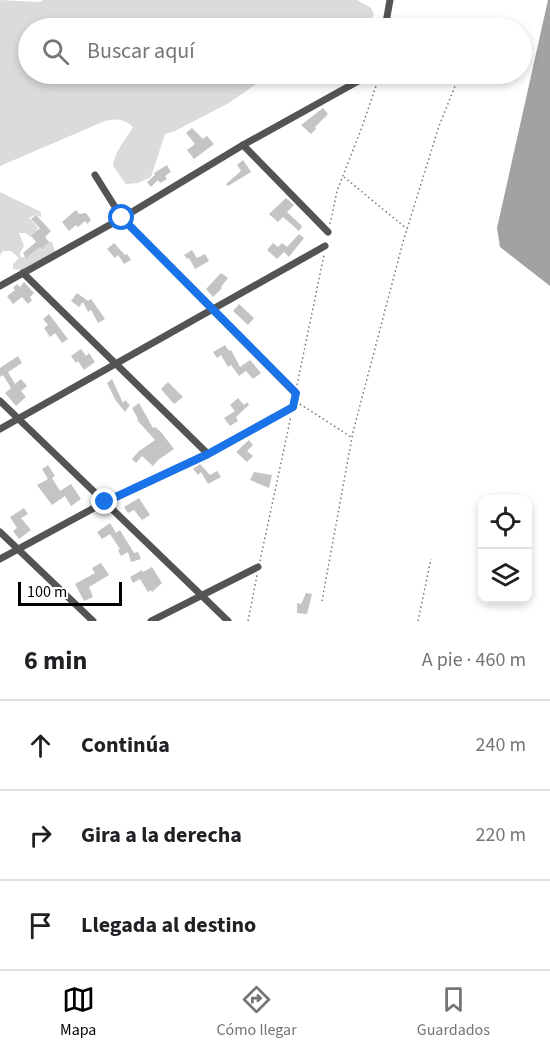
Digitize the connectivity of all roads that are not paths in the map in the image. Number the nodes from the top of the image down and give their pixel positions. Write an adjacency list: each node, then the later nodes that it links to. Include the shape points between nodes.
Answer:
1 (390, 0): 2 (street)
2 (387, 18)
3 (353, 84): 4 (street)
4 (243, 145): 6 (street); 7 (street)
5 (94, 175): 6 (street)
6 (122, 218): 9 (street); 11 (street)
7 (328, 232)
8 (325, 246): 11 (street)
9 (22, 273): 10 (street); 12 (street)
10 (0, 286)
11 (213, 309): 12 (street); 13 (street)
12 (117, 364): 16 (street); 18 (street)
13 (296, 393)
14 (0, 401): 16 (street)
15 (293, 407): 18 (street)
16 (18, 419): 17 (street); 19 (street)
17 (0, 429)
18 (208, 454): 19 (street)
19 (105, 502): 21 (street); 24 (street)
20 (0, 532): 21 (street)
21 (18, 549): 22 (street); 25 (street)
22 (0, 559)
23 (258, 567): 24 (street)
24 (202, 596): 26 (street); 27 (street)
25 (93, 621)
26 (151, 621)
27 (228, 621)

